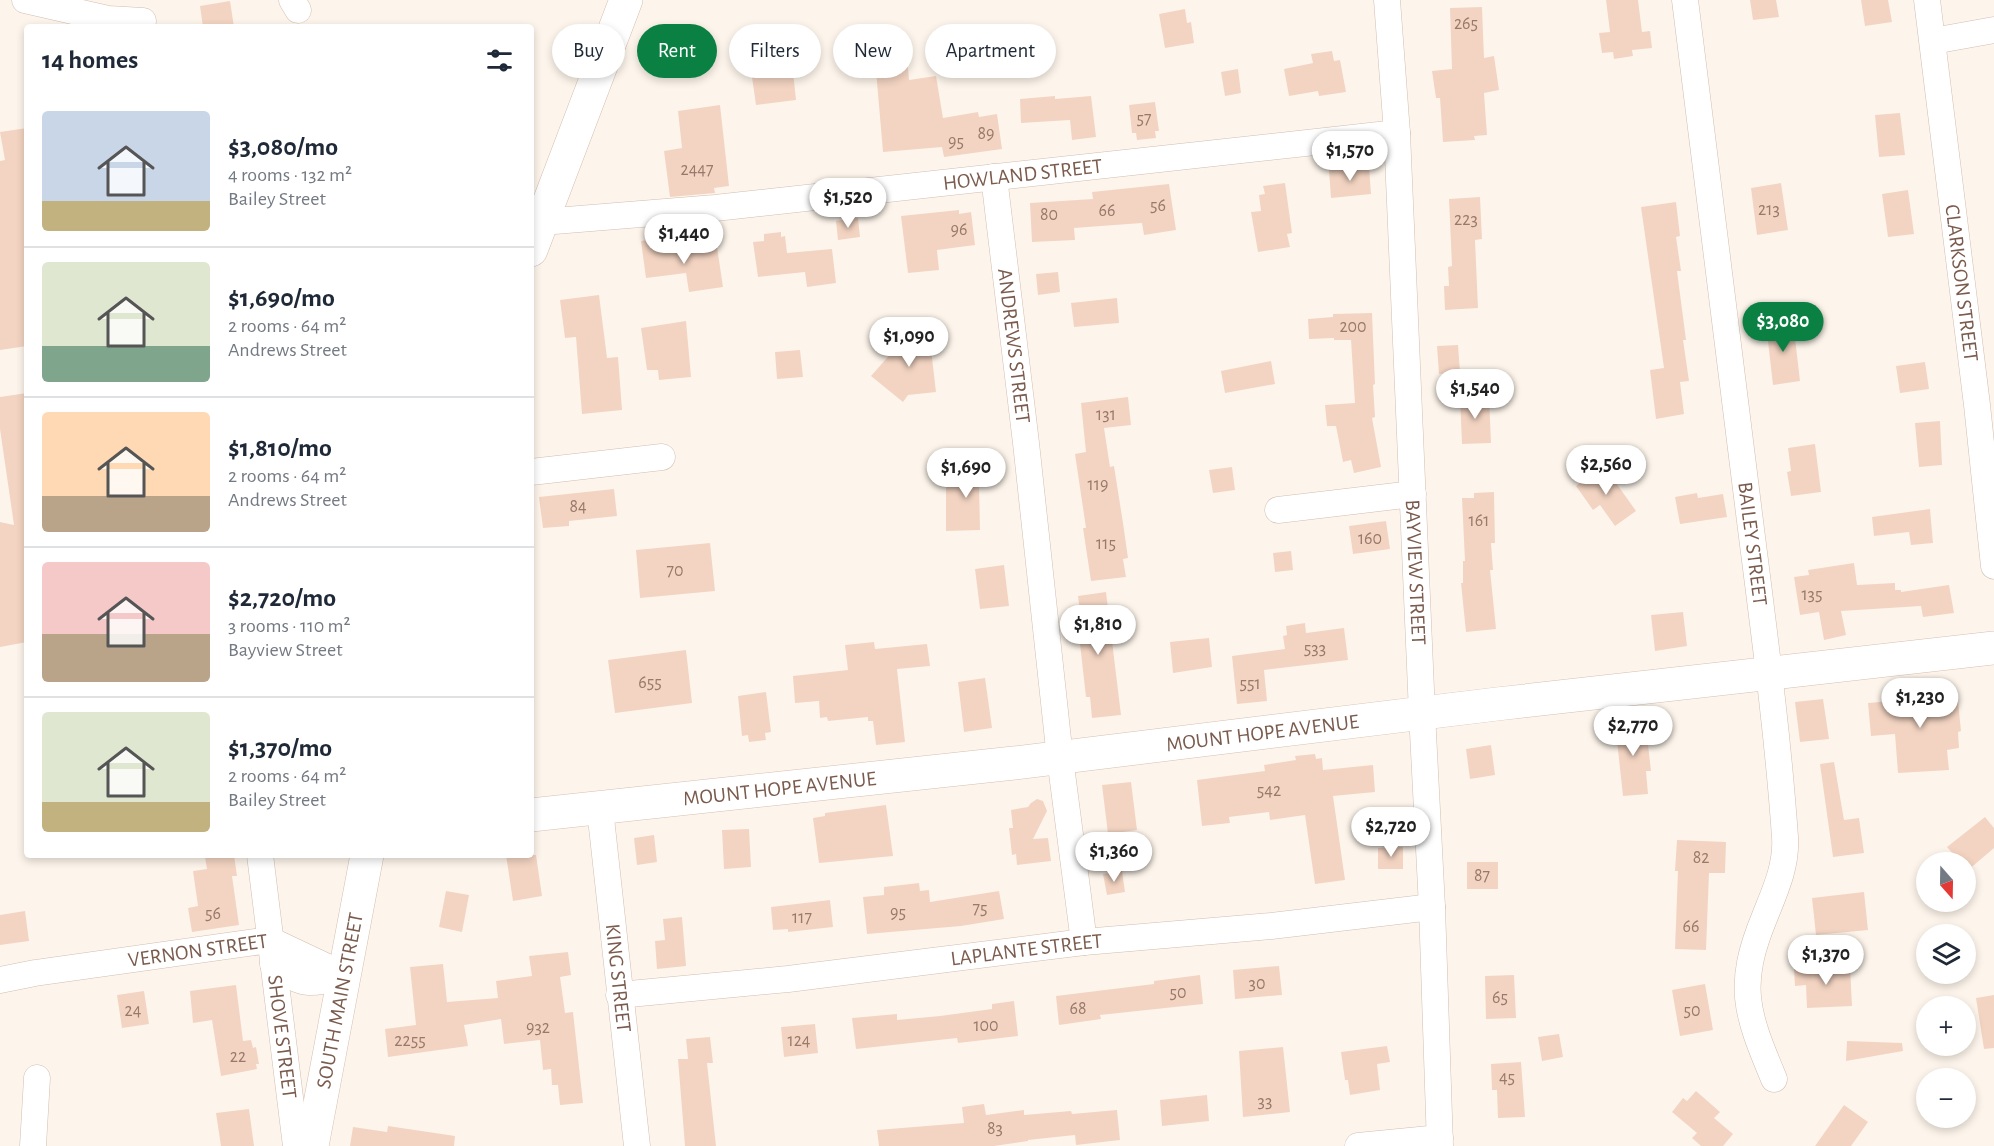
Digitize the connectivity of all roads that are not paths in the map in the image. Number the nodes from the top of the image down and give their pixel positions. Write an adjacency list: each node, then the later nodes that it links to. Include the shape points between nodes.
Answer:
1 (24, 0): 6 (street, via 108,18)
2 (626, 0): 11 (main road)
3 (1387, 0): 9 (street, BAYVIEW STREET)
4 (1685, 0): 18 (street, BAILEY STREET)
5 (1927, 0): 8 (street, CLARKSON STREET)
6 (143, 16)
7 (1994, 30): 8 (street)
8 (1933, 41): 16 (street, CLARKSON STREET)
9 (1397, 133): 10 (street, HOWLAND STREET); 14 (street, BAYVIEW STREET)
10 (994, 177): 11 (street, HOWLAND STREET, via 715,208); 20 (street, ANDREWS STREET)
11 (536, 236)
12 (662, 457): 13 (street)
13 (534, 472)
14 (1413, 494): 15 (street); 19 (street, BAYVIEW STREET)
15 (1278, 510)
16 (1994, 566)
17 (1994, 648): 18 (main road, MOUNT HOPE AVENUE)
18 (1769, 674): 19 (main road, MOUNT HOPE AVENUE); 32 (street, BAILEY STREET, via 1785,841 1779,881 1758,933 1747,975 1752,1023)
19 (1422, 713): 20 (main road, MOUNT HOPE AVENUE); 25 (street, BAYVIEW STREET)
20 (1060, 758): 21 (main road, MOUNT HOPE AVENUE); 26 (street, ANDREWS STREET)
21 (600, 809): 22 (main road, MOUNT HOPE AVENUE); 30 (street, KING STREET)
22 (534, 815)
23 (260, 858): 27 (street, SHOVE STREET)
24 (365, 858): 28 (main road, SOUTH MAIN STREET)
25 (1432, 907): 26 (street, LAPLANTE STREET); 33 (street, BAYVIEW STREET)
26 (1084, 942): 30 (street, LAPLANTE STREET, via 788,979)
27 (272, 952): 28 (street, VERNON STREET); 29 (street, VERNON STREET, via 35,973); 35 (street, SHOVE STREET)
28 (344, 975): 36 (main road, SOUTH MAIN STREET)
29 (0, 980)
30 (619, 995): 37 (street, KING STREET)
31 (37, 1078): 34 (street)
32 (1774, 1079)
33 (1440, 1142): 38 (street)
34 (33, 1146)
35 (296, 1146)
36 (312, 1146)
37 (637, 1146)
38 (1358, 1146)

